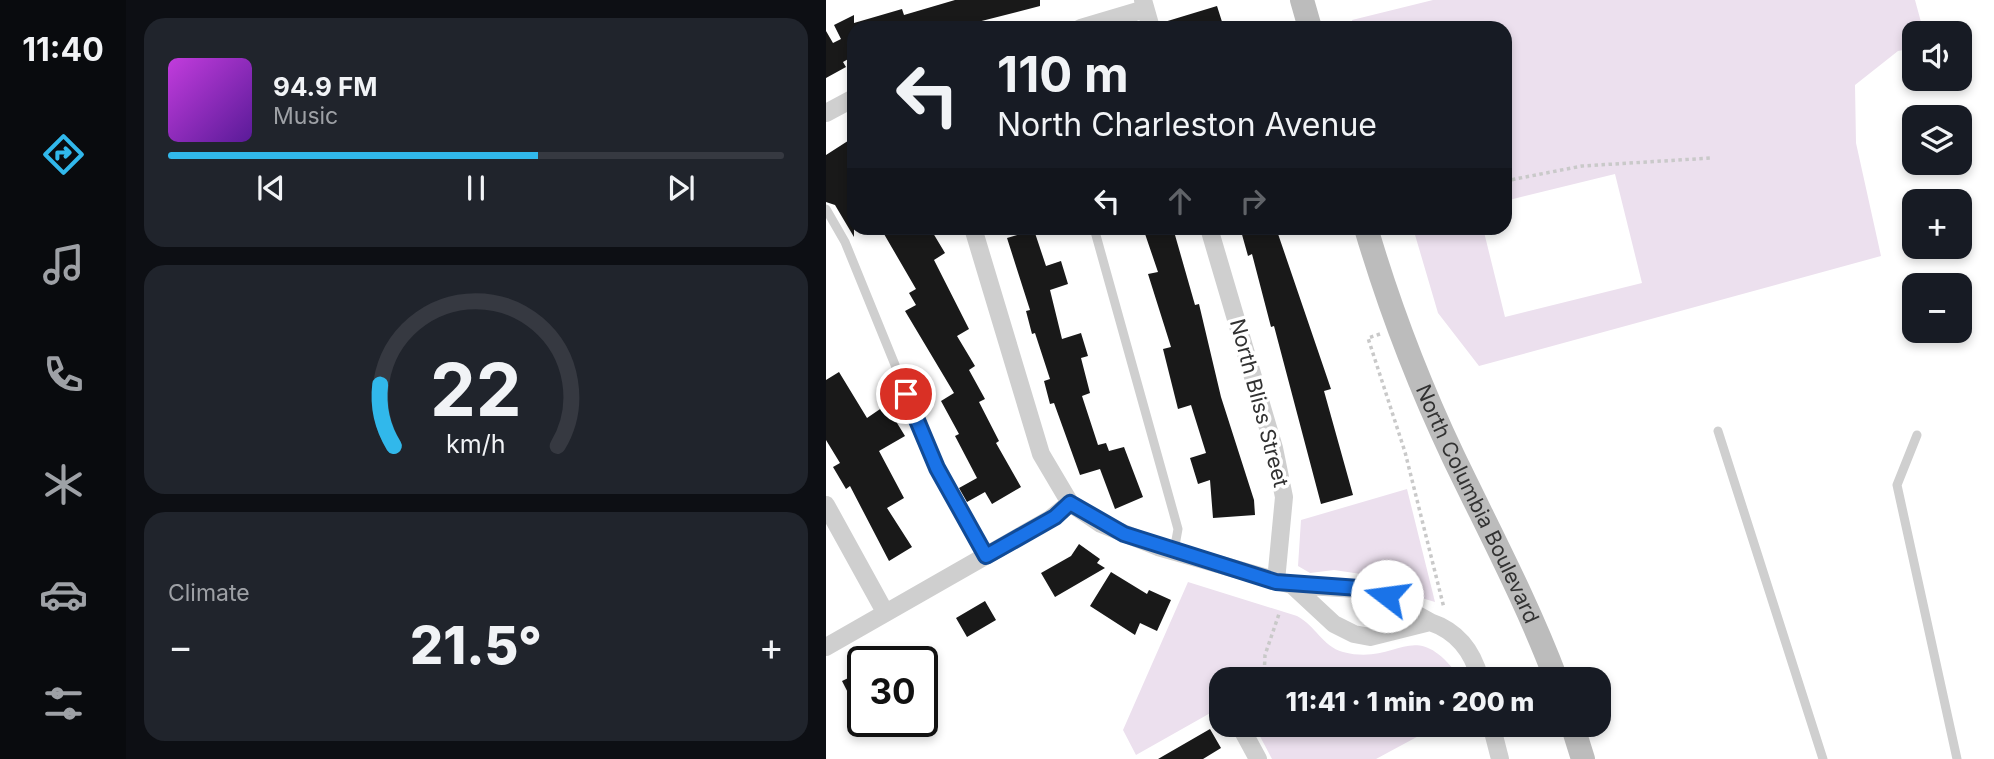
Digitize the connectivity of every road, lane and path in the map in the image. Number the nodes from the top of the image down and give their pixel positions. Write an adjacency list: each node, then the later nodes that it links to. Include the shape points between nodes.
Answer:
1 (1302, 0): 5 (main road)
2 (1144, 4): 3 (street); 4 (street)
3 (1099, 21)
4 (1149, 21)
5 (1308, 21)
6 (847, 102): 7 (street)
7 (826, 113)
8 (1711, 158): 9 (path, via 1582,166)
9 (1512, 180)
10 (826, 209): 21 (lane, via 849,250 937,468)
11 (976, 235): 18 (street, via 1030,424 1041,454)
12 (1096, 235): 20 (lane, via 1178,528)
13 (1211, 235): 22 (street, North Bliss Street, via 1274,448 1284,497)
14 (1368, 235): 15 (main road, North Columbia Boulevard)
15 (1398, 326): 27 (path, North Columbia Boulevard, via 1368,338 1405,452 1444,609); 34 (main road, North Columbia Boulevard, via 1449,446 1517,581)
16 (1718, 431): 41 (lane)
17 (1917, 435): 42 (lane, via 1897,485)
18 (1070, 503): 20 (street, via 1101,524); 21 (street, via 1055,517)
19 (826, 505): 25 (street)
20 (1174, 551): 22 (street)
21 (986, 556): 25 (street)
22 (1284, 583): 23 (street); 28 (street)
23 (1341, 587): 24 (street, via 1372,590); 28 (street, via 1331,598)
24 (1392, 600): 29 (street); 30 (street, via 1395,613)
25 (885, 612): 31 (street)
26 (1279, 614): 32 (path)
27 (1451, 614)
28 (1330, 618): 30 (street, via 1354,634 1370,637)
29 (1430, 622): 30 (street); 33 (street, via 1456,636)
30 (1387, 631)
31 (826, 647)
32 (1264, 667)
33 (1476, 667)
34 (1551, 667)
35 (1246, 737): 38 (street)
36 (1494, 737): 39 (street)
37 (1576, 737): 40 (main road)
38 (1258, 759)
39 (1500, 759)
40 (1583, 759)
41 (1823, 759)
42 (1957, 759)

